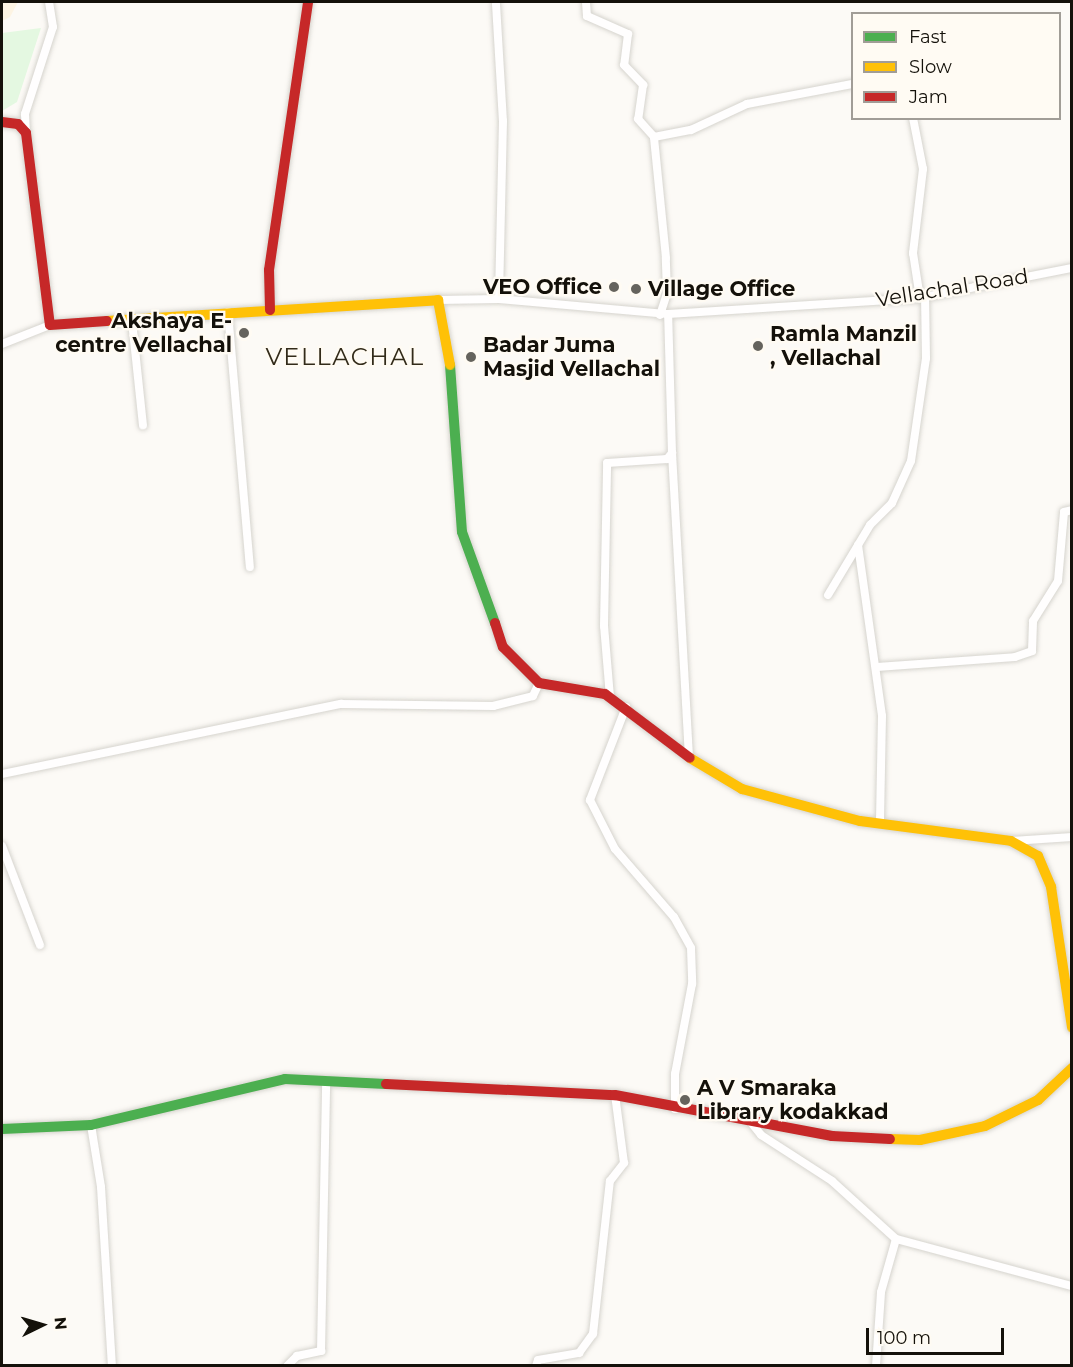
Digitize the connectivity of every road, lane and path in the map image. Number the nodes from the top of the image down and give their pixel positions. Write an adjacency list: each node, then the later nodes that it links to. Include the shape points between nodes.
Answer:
1 (49, 2): 8 (street, via 52,27 25,114)
2 (308, 2): 14 (main road, via 269,270)
3 (586, 2): 9 (street, via 587,16 628,34 624,65 643,85 638,119)
4 (496, 4): 12 (street, via 502,121)
5 (851, 84): 9 (street, via 747,104 692,130)
6 (913, 120): 11 (street, via 923,169 913,253)
7 (2, 122): 8 (main road, via 18,124)
8 (26, 133): 18 (main road, via 40,278)
9 (654, 137): 16 (street, via 666,258)
10 (1071, 268): 11 (street, Vellachal Road)
11 (922, 297): 16 (street, Vellachal Road); 23 (street, via 926,358 911,461 892,503)
12 (499, 299): 13 (street, Vellachal Road); 16 (street, Vellachal Road)
13 (438, 300): 14 (main road); 27 (main road, via 451,363 462,532 503,647)
14 (270, 310): 15 (main road)
15 (228, 312): 17 (main road); 24 (street)
16 (664, 314): 21 (street)
17 (132, 321): 18 (main road); 20 (street)
18 (50, 325): 19 (street)
19 (2, 344)
20 (144, 425)
21 (672, 453): 28 (street, via 667,459 607,463 604,626); 30 (street)
22 (1071, 510): 26 (street, via 1064,512 1058,581 1033,621 1032,651 1015,657)
23 (858, 544): 25 (street); 26 (street)
24 (250, 567)
25 (828, 595)
26 (877, 667): 32 (street, via 884,758)
27 (539, 683): 28 (main road, via 567,684); 31 (street, via 533,696 493,706 341,704)
28 (610, 697): 29 (main road)
29 (626, 707): 30 (main road); 41 (street, via 590,800 615,849 674,917 691,948 692,984 675,1074)
30 (689, 758): 32 (main road, via 761,796)
31 (2, 774)
32 (880, 823): 34 (main road)
33 (1071, 837): 34 (street)
34 (1011, 841): 37 (main road, via 1038,856 1051,887)
35 (2, 846): 36 (street)
36 (40, 945)
37 (1071, 1027)
38 (1071, 1068): 42 (main road, via 1038,1100 985,1126 920,1140 832,1136)
39 (326, 1080): 40 (main road); 43 (main road, via 285,1079); 48 (street, via 321,1351 297,1356)
40 (615, 1095): 41 (main road); 49 (street, via 624,1163 610,1181 593,1334 579,1353 538,1360)
41 (675, 1108): 42 (main road)
42 (749, 1120): 45 (street, via 761,1135 832,1181)
43 (91, 1125): 44 (main road); 47 (street, via 101,1187)
44 (2, 1129)
45 (896, 1239): 46 (street); 50 (street, via 881,1292)
46 (1071, 1286)
47 (112, 1365)
48 (287, 1365)
49 (536, 1365)
50 (876, 1365)

